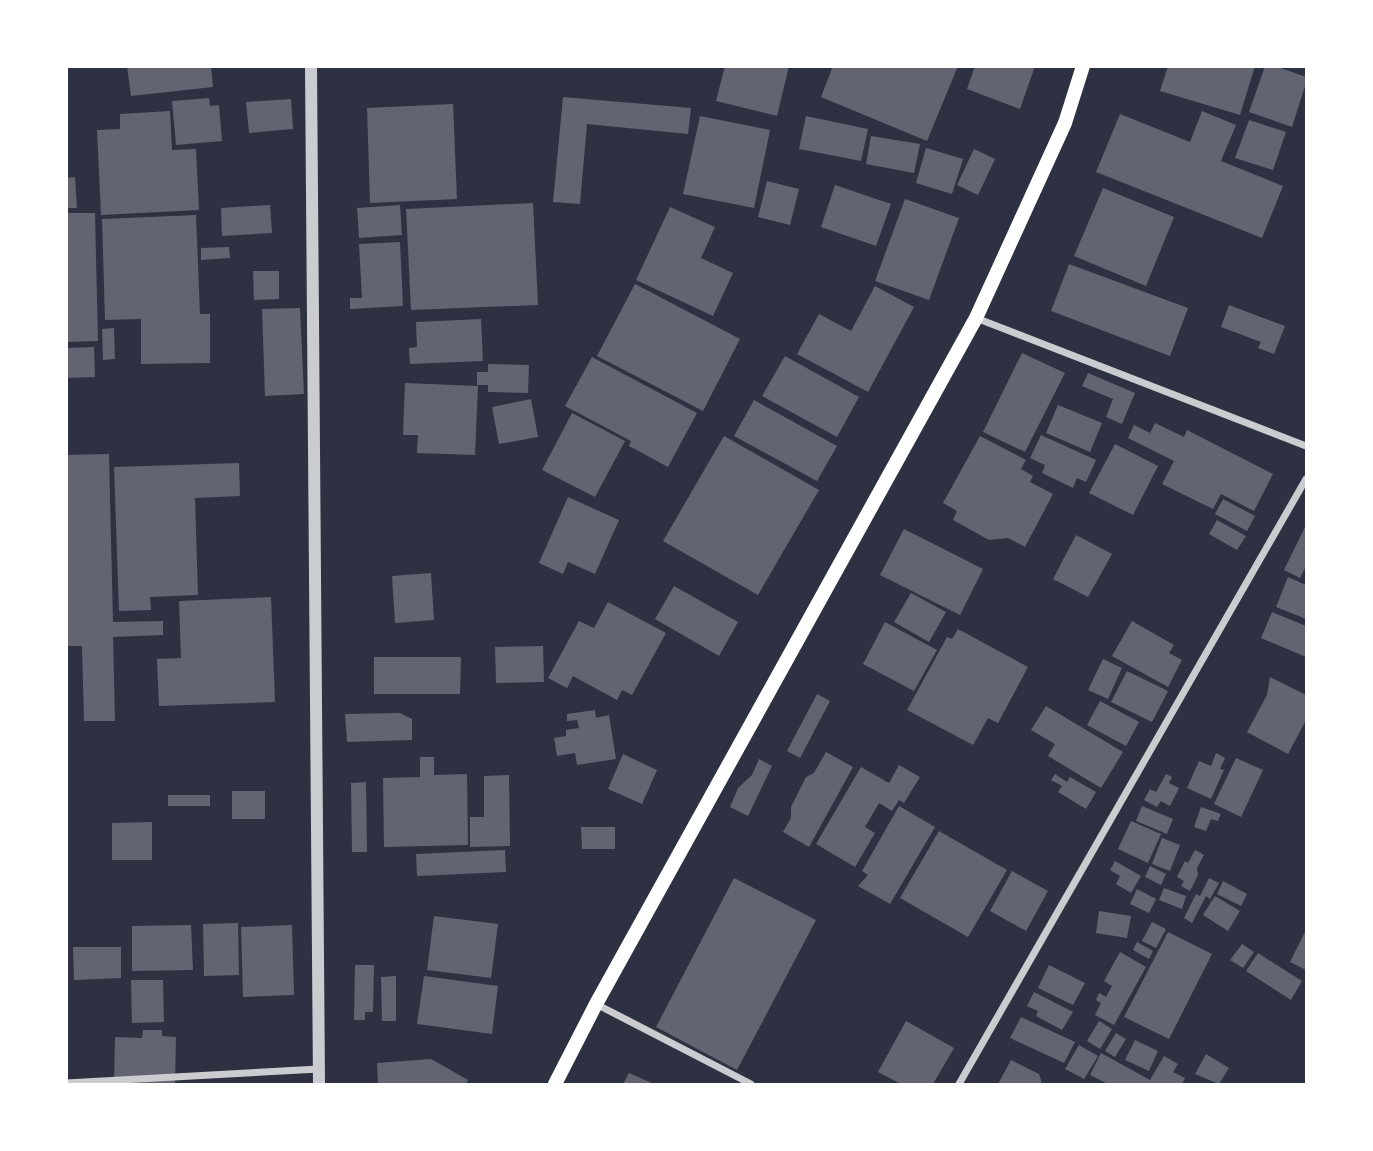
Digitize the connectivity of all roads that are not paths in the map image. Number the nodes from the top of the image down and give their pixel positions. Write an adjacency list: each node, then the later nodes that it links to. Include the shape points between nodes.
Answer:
1 (311, 66): 7 (street)
2 (1083, 66): 3 (main road, via 1065,123)
3 (976, 318): 4 (street); 6 (main road)
4 (1307, 446)
5 (1307, 479): 12 (street)
6 (596, 1004): 10 (main road); 11 (street)
7 (319, 1069): 8 (street); 9 (street)
8 (66, 1083)
9 (319, 1084)
10 (555, 1084)
11 (751, 1084)
12 (959, 1084)

